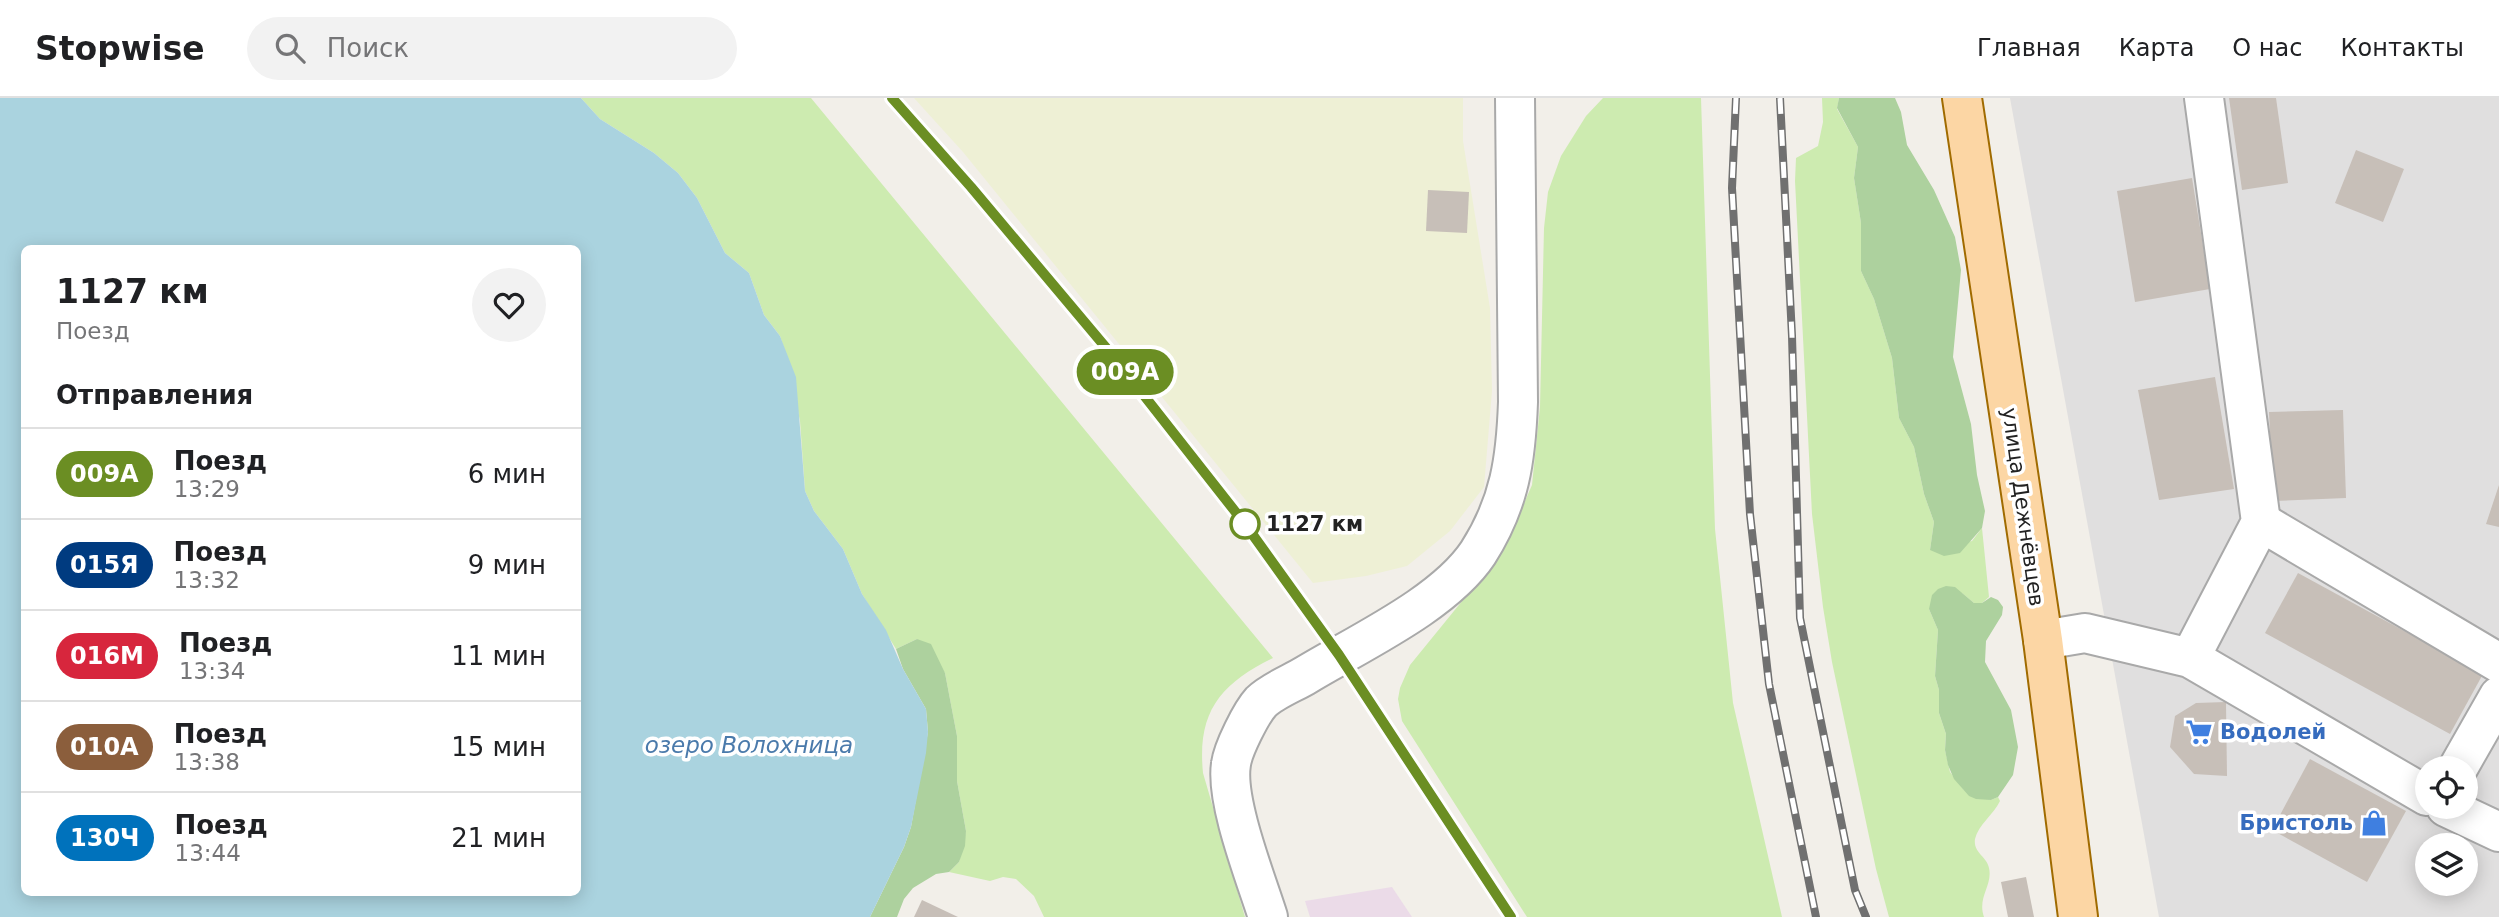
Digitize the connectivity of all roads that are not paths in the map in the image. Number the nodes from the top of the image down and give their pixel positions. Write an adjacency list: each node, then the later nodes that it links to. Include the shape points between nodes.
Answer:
1 (1515, 98): 13 (street, via 1518,402 1510,486 1467,567 1408,615 1261,702 1237,743 1231,765 1232,798)
2 (1962, 98): 5 (main road, улица Дежнёвцев)
3 (2204, 98): 4 (street)
4 (2261, 522): 6 (street); 7 (street)
5 (2043, 640): 6 (street, via 2085,633); 14 (main road, улица Дежнёвцев)
6 (2190, 657): 10 (street)
7 (2499, 663)
8 (2499, 696): 9 (street)
9 (2465, 756)
10 (2415, 789)
11 (2471, 819): 12 (street)
12 (2499, 832)
13 (1268, 917)
14 (2078, 917)

